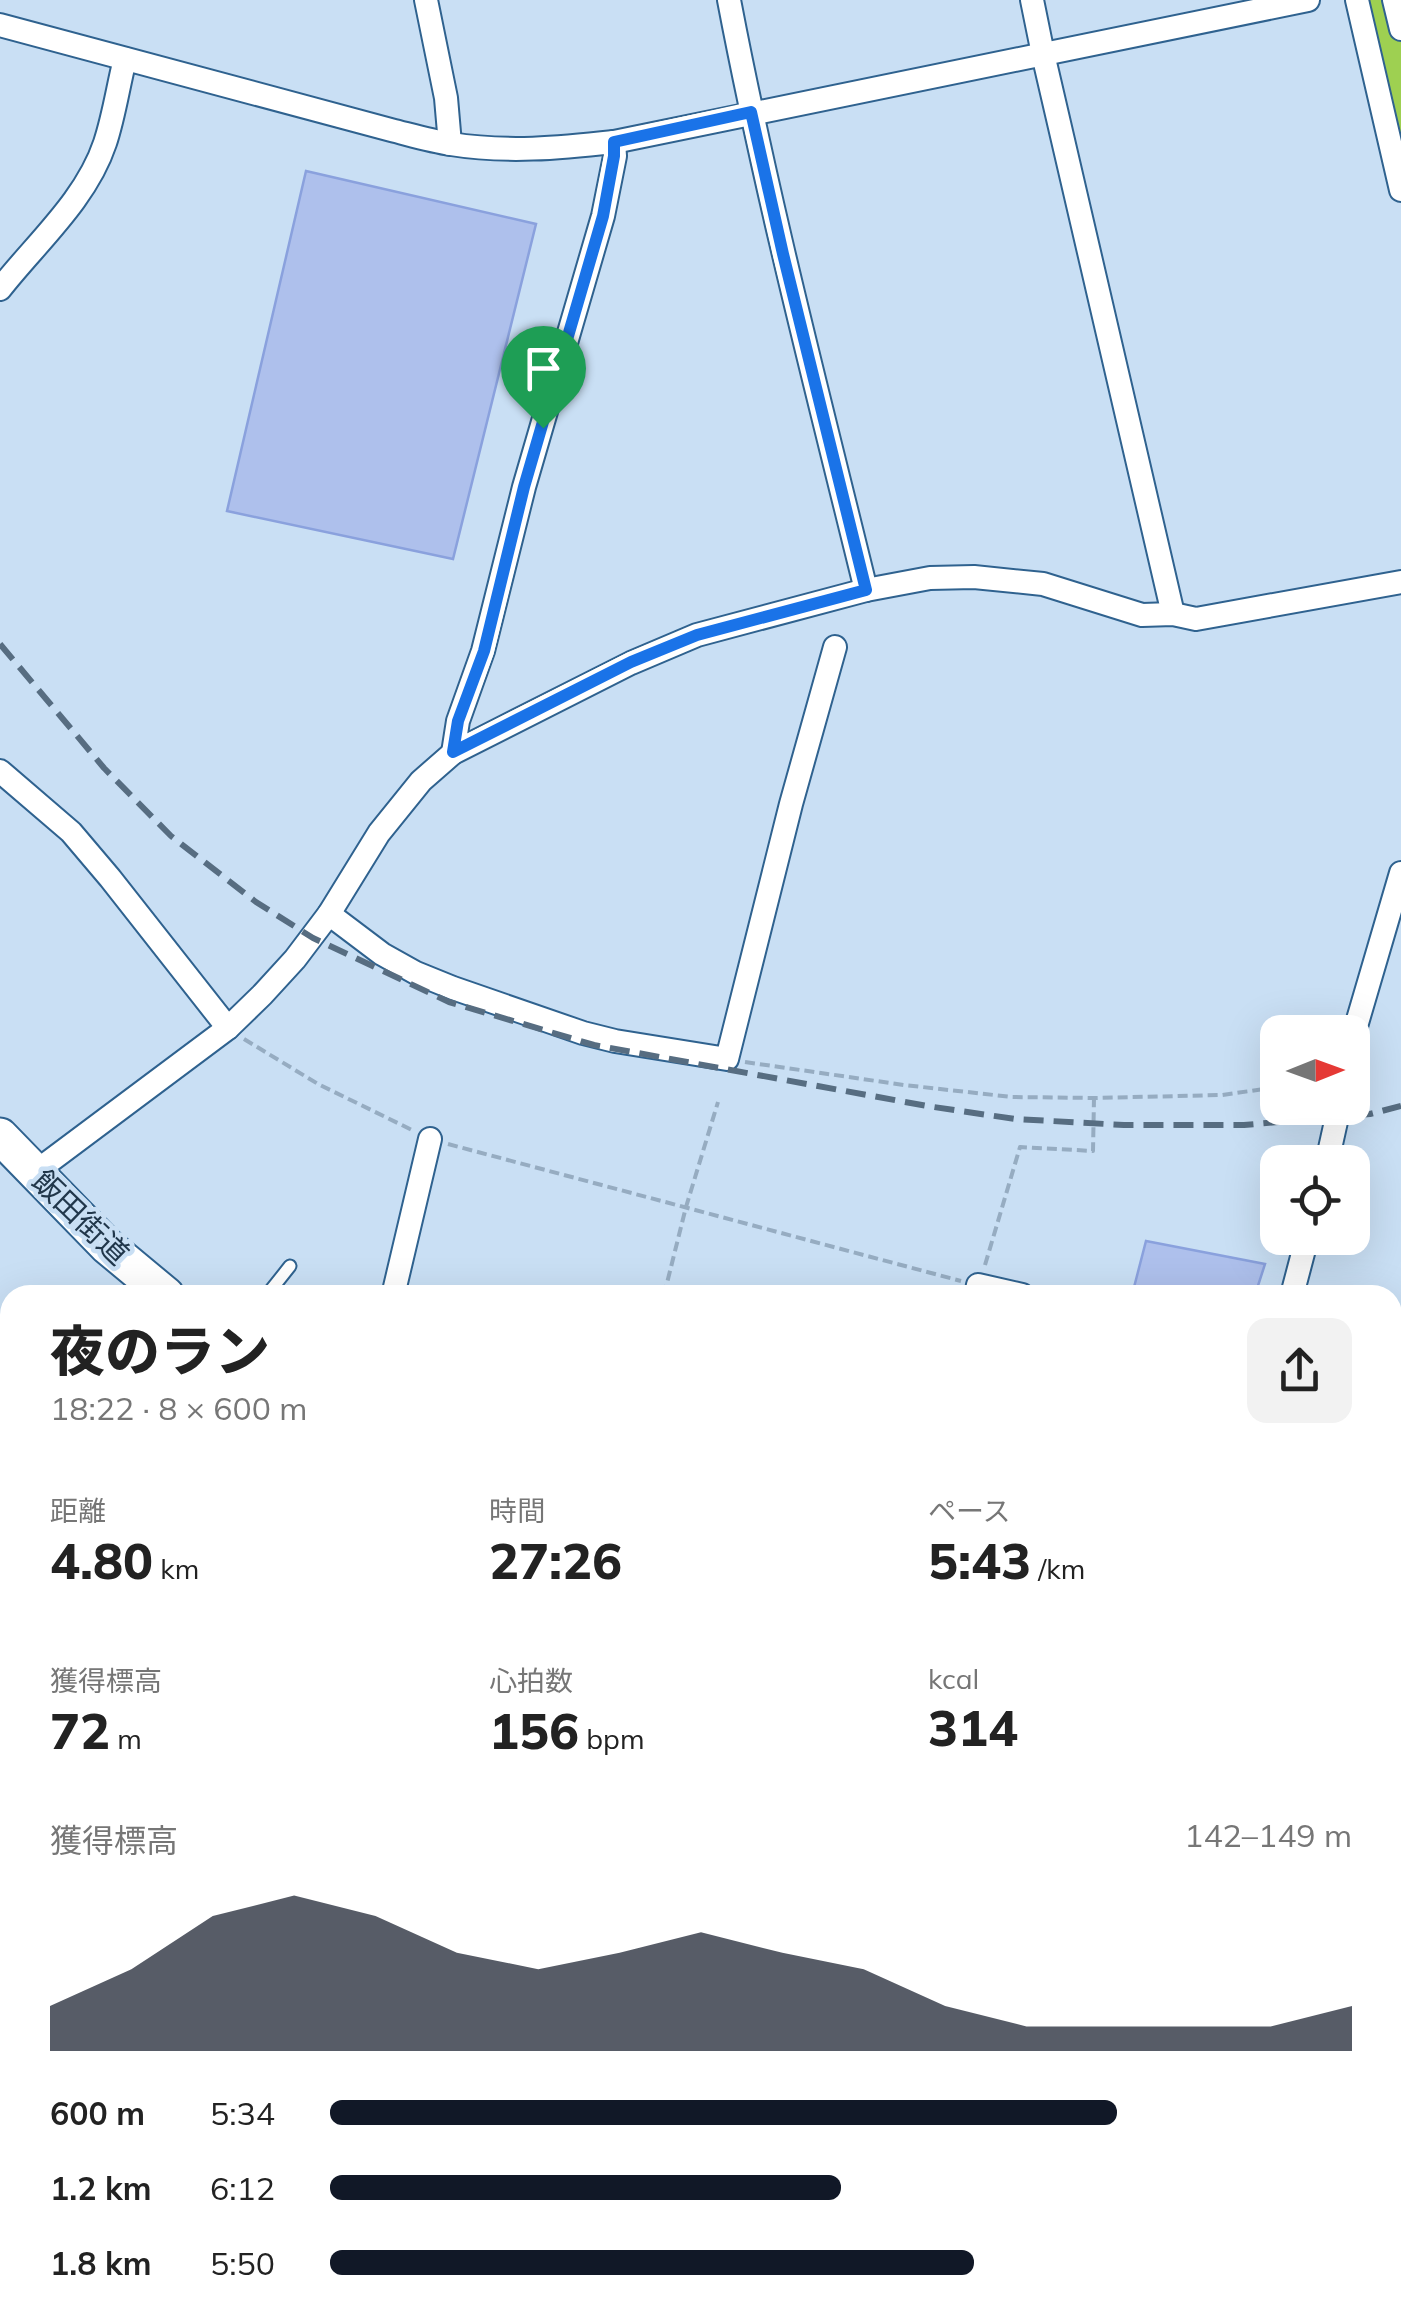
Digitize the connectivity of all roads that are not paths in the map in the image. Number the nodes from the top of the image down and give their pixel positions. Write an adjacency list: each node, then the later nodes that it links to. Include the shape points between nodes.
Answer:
1 (426, 0): 13 (street)
2 (729, 0): 11 (street)
3 (1032, 0): 9 (street)
4 (1308, 0): 9 (street)
5 (1356, 0): 14 (street)
6 (1394, 0): 8 (street)
7 (0, 26): 10 (street)
8 (1401, 29)
9 (1043, 54): 11 (street); 18 (street)
10 (125, 59): 13 (street); 15 (street, via 92,171)
11 (751, 112): 12 (street); 17 (street)
12 (614, 142): 13 (street, via 508,149); 20 (street, via 603,216)
13 (450, 144)
14 (1401, 190)
15 (0, 289)
16 (1401, 582): 18 (street, via 1196,618)
17 (866, 590): 18 (street, via 974,577 1043,584 1142,615); 20 (street, via 697,635)
18 (1172, 614)
19 (836, 647): 23 (street, via 728,1059 614,1041 500,1006 416,973)
20 (453, 752): 23 (street, via 378,833)
21 (0, 771): 25 (street, via 71,832)
22 (1401, 873): 24 (street)
23 (330, 914): 25 (street)
24 (1359, 1015)
25 (228, 1028): 28 (street)
26 (0, 1136): 28 (highway, 飯田街道)
27 (430, 1138): 33 (street)
28 (34, 1173): 31 (highway, 飯田街道)
29 (1303, 1255): 34 (street)
30 (290, 1266): 32 (lane)
31 (154, 1285)
32 (275, 1285)
33 (395, 1285)
34 (1295, 1285)

